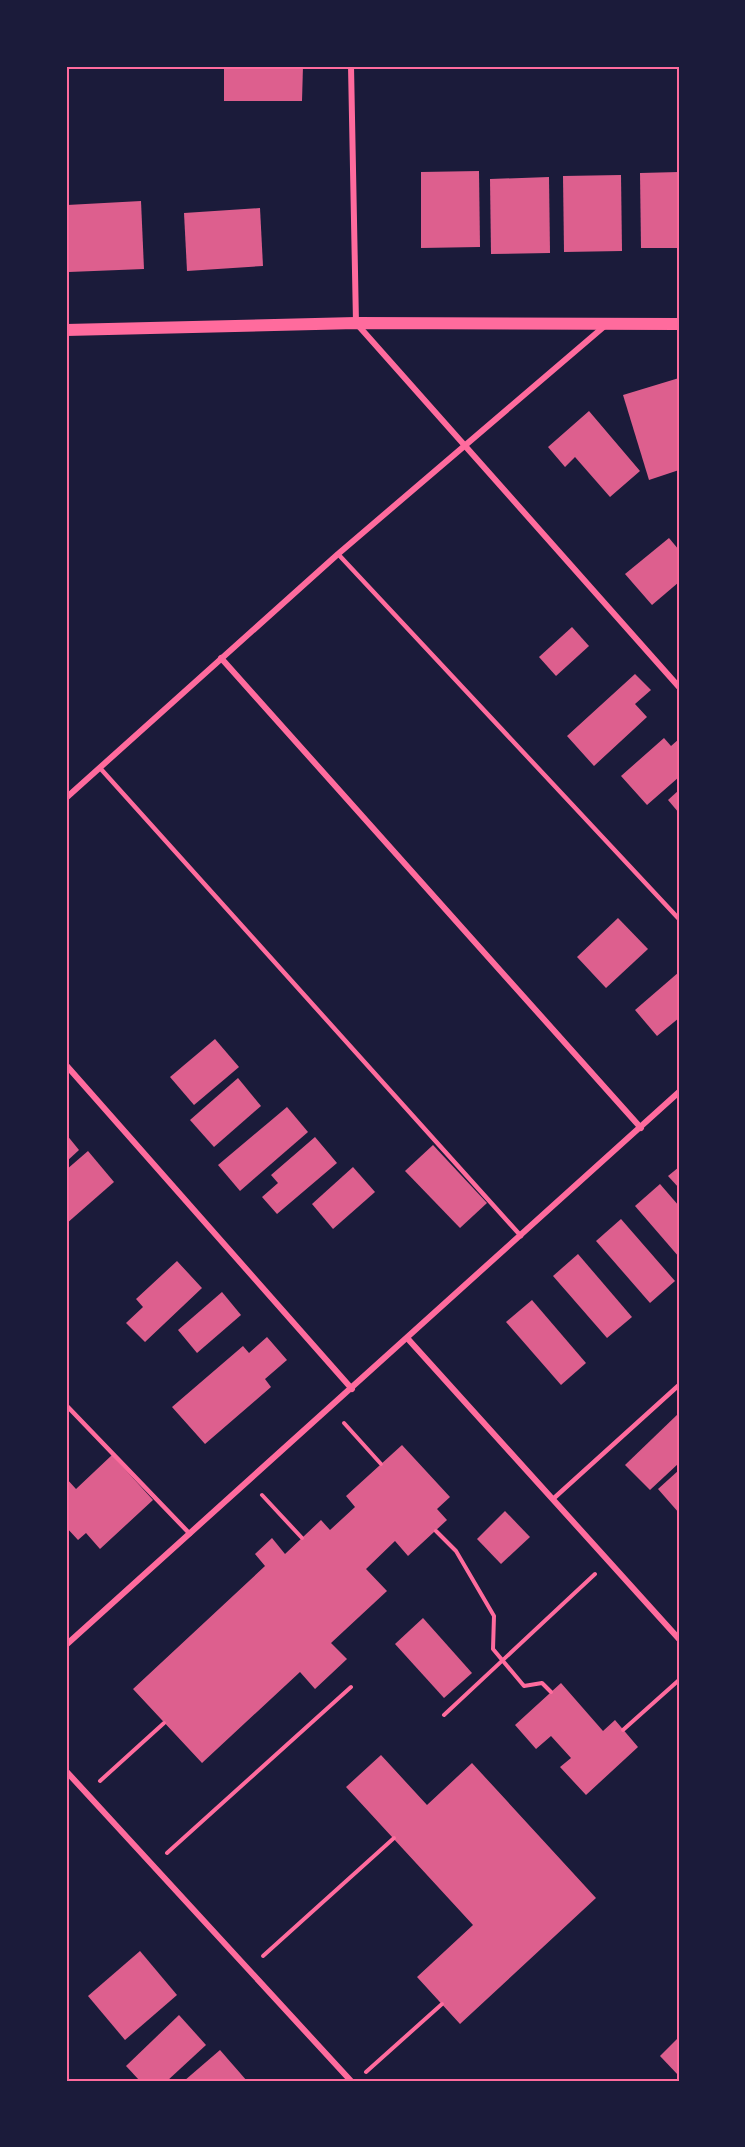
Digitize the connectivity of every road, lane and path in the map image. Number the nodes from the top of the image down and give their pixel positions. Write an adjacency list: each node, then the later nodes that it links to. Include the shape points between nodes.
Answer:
1 (351, 66): 2 (street)
2 (356, 323): 3 (main road); 5 (main road); 6 (street)
3 (608, 324): 4 (main road); 6 (street)
4 (679, 324)
5 (66, 330)
6 (463, 446): 7 (street); 9 (street)
7 (338, 554): 8 (street); 12 (lane)
8 (221, 658): 10 (street); 15 (street)
9 (679, 687)
10 (100, 768): 11 (street); 16 (lane)
11 (66, 798)
12 (679, 920)
13 (66, 1065): 19 (street)
14 (679, 1092): 15 (street)
15 (641, 1128): 16 (street)
16 (521, 1236): 17 (street)
17 (408, 1339): 19 (street); 24 (street)
18 (679, 1385): 24 (lane)
19 (352, 1389): 21 (street)
20 (66, 1405): 26 (lane)
21 (330, 1408): 22 (path); 23 (street)
22 (381, 1464)
23 (249, 1481): 26 (street); 27 (path)
24 (553, 1499): 28 (street)
25 (436, 1531): 31 (path, via 456,1551 494,1616 493,1650)
26 (190, 1534): 30 (street)
27 (302, 1538)
28 (609, 1562): 29 (street); 31 (path)
29 (679, 1639)
30 (66, 1645)
31 (501, 1662): 34 (path, via 524,1686 542,1683); 35 (path)
32 (679, 1680): 37 (path)
33 (351, 1687): 41 (path)
34 (551, 1692)
35 (444, 1715)
36 (164, 1722): 39 (path)
37 (623, 1730)
38 (66, 1771): 39 (street)
39 (86, 1794): 41 (street)
40 (393, 1838): 42 (path)
41 (152, 1866): 42 (street)
42 (250, 1968): 45 (street)
43 (442, 2004): 44 (path)
44 (364, 2074)
45 (351, 2081)

